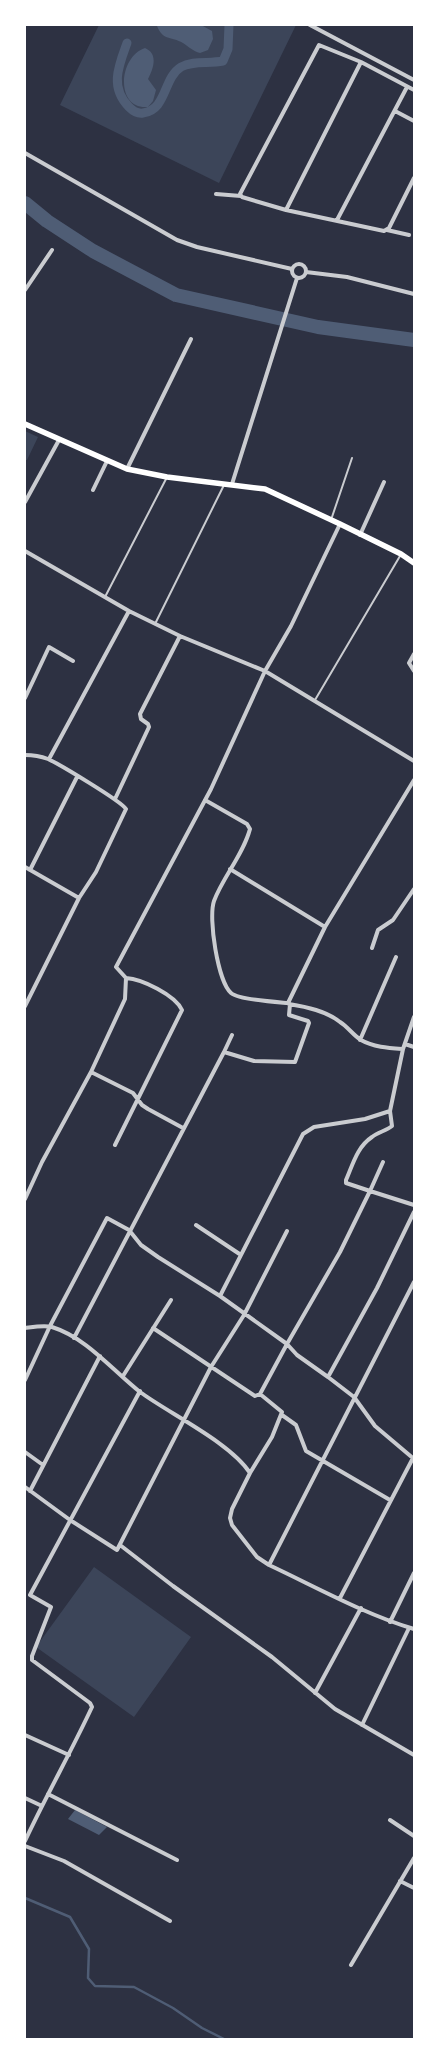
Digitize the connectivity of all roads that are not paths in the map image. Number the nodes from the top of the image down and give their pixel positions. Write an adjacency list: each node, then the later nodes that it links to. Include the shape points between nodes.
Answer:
1 (310, 25): 3 (street)
2 (361, 62): 4 (street); 11 (street, via 321,45 316,46 240,192); 12 (street)
3 (414, 80)
4 (407, 87): 5 (street); 6 (street)
5 (414, 90)
6 (395, 111): 7 (street); 13 (street)
7 (414, 121)
8 (25, 153): 17 (street, via 177,240)
9 (414, 178): 14 (street)
10 (216, 194): 11 (street)
11 (241, 196): 12 (street)
12 (286, 210): 13 (street)
13 (337, 220): 14 (street)
14 (387, 230): 15 (street)
15 (409, 235)
16 (52, 250): 20 (street)
17 (292, 269): 18 (street, via 300,264); 19 (street)
18 (306, 272): 19 (street); 21 (street, via 347,277)
19 (297, 278): 31 (street)
20 (25, 290)
21 (414, 294)
22 (190, 340): 27 (street)
23 (25, 424): 24 (main road)
24 (59, 440): 26 (main road); 33 (street)
25 (352, 458): 34 (lane)
26 (106, 461): 27 (main road); 32 (street)
27 (127, 469): 28 (main road)
28 (167, 477): 30 (main road); 40 (lane)
29 (384, 482): 36 (street)
30 (225, 484): 31 (main road); 42 (lane)
31 (232, 484): 34 (main road, via 265,489)
32 (93, 490)
33 (25, 502)
34 (331, 520): 35 (main road)
35 (340, 524): 36 (main road); 46 (street, via 291,626)
36 (360, 535): 38 (main road)
37 (25, 551): 40 (street)
38 (401, 554): 39 (main road); 49 (lane)
39 (414, 563)
40 (105, 597): 41 (street)
41 (129, 611): 42 (street); 51 (street)
42 (155, 624): 43 (street)
43 (180, 636): 46 (street); 55 (street, via 140,714 149,727)
44 (414, 654): 47 (street, via 408,661)
45 (73, 661): 48 (street, via 49,647)
46 (265, 671): 49 (street); 56 (street)
47 (414, 671)
48 (25, 698)
49 (315, 700): 52 (street)
50 (25, 754): 51 (street)
51 (48, 759): 53 (street)
52 (414, 761)
53 (77, 777): 55 (street); 59 (street)
54 (414, 780): 62 (street)
55 (115, 799): 61 (street, via 126,809 124,815)
56 (204, 800): 58 (street, via 249,827); 65 (street, via 116,967)
57 (25, 867): 59 (street)
58 (230, 869): 62 (street); 66 (street, via 214,902 211,921 224,980 234,995)
59 (30, 870): 61 (street)
60 (414, 890): 63 (street, via 393,920 378,930)
61 (80, 898): 67 (street)
62 (325, 927): 66 (street)
63 (372, 948)
64 (396, 957): 70 (street)
65 (126, 978): 75 (street, via 126,999); 76 (street, via 158,989 179,1004 182,1010)
66 (289, 1004): 70 (street, via 331,1016); 74 (street, via 289,1015 309,1023 294,1063 254,1061)
67 (25, 1006)
68 (414, 1017): 71 (street)
69 (232, 1035): 74 (street)
70 (360, 1040): 73 (street)
71 (405, 1044): 72 (street); 73 (street)
72 (414, 1047)
73 (402, 1049): 77 (street)
74 (224, 1052): 78 (street)
75 (91, 1072): 76 (street); 82 (street)
76 (137, 1098): 78 (street, via 148,1109); 79 (street)
77 (390, 1111): 81 (street, via 392,1126 362,1145 346,1180 348,1185); 88 (street, via 365,1119 314,1127 303,1134)
78 (183, 1128): 86 (street)
79 (115, 1145)
80 (383, 1162): 81 (street)
81 (370, 1191): 83 (street); 97 (street, via 340,1252)
82 (25, 1199)
83 (414, 1205)
84 (414, 1212): 101 (street)
85 (196, 1225): 88 (street)
86 (129, 1230): 90 (street, via 141,1245); 93 (street, via 106,1219); 96 (street)
87 (287, 1231): 92 (street)
88 (241, 1255): 90 (street)
89 (414, 1282): 105 (street)
90 (220, 1296): 92 (street)
91 (171, 1300): 95 (street)
92 (244, 1315): 97 (street); 99 (street)
93 (50, 1326): 94 (street); 96 (street); 102 (street)
94 (25, 1328)
95 (153, 1328): 99 (street); 100 (street)
96 (74, 1338): 98 (street)
97 (287, 1344): 101 (street); 104 (street)
98 (100, 1356): 100 (street); 111 (street)
99 (211, 1367): 104 (street, via 255,1396); 107 (street)
100 (123, 1376): 103 (street)
101 (328, 1377): 105 (street)
102 (25, 1380)
103 (140, 1391): 107 (street); 116 (street)
104 (260, 1394): 106 (street, via 278,1407)
105 (354, 1398): 109 (street, via 375,1426); 110 (street)
106 (282, 1416): 110 (street, via 296,1425 304,1449); 112 (street)
107 (183, 1419): 112 (street, via 221,1446); 117 (street)
108 (25, 1452): 111 (street)
109 (414, 1458): 115 (street)
110 (323, 1462): 115 (street); 118 (street)
111 (43, 1465): 114 (street)
112 (250, 1473): 118 (street, via 230,1518 252,1551)
113 (25, 1487): 114 (street)
114 (30, 1490): 116 (street)
115 (390, 1500): 120 (street)
116 (70, 1520): 117 (street, via 117,1550); 129 (street, via 30,1596 51,1607 32,1660 91,1705)
117 (120, 1544): 125 (street)
118 (269, 1565): 120 (street)
119 (414, 1573): 122 (street)
120 (340, 1598): 121 (street)
121 (361, 1608): 122 (street); 125 (street)
122 (390, 1622): 123 (street)
123 (409, 1628): 124 (street); 126 (street)
124 (414, 1629)
125 (315, 1693): 126 (street)
126 (362, 1725): 128 (street)
127 (25, 1735): 129 (street)
128 (414, 1754)
129 (69, 1755): 130 (street)
130 (48, 1794): 132 (street); 138 (street)
131 (25, 1798): 132 (street)
132 (42, 1806): 135 (street)
133 (390, 1820): 134 (street)
134 (414, 1836)
135 (25, 1841)
136 (25, 1846): 141 (street, via 64,1861)
137 (414, 1858): 139 (street)
138 (177, 1860)
139 (400, 1881): 140 (street); 142 (street)
140 (414, 1888)
141 (170, 1921)
142 (351, 1965)

